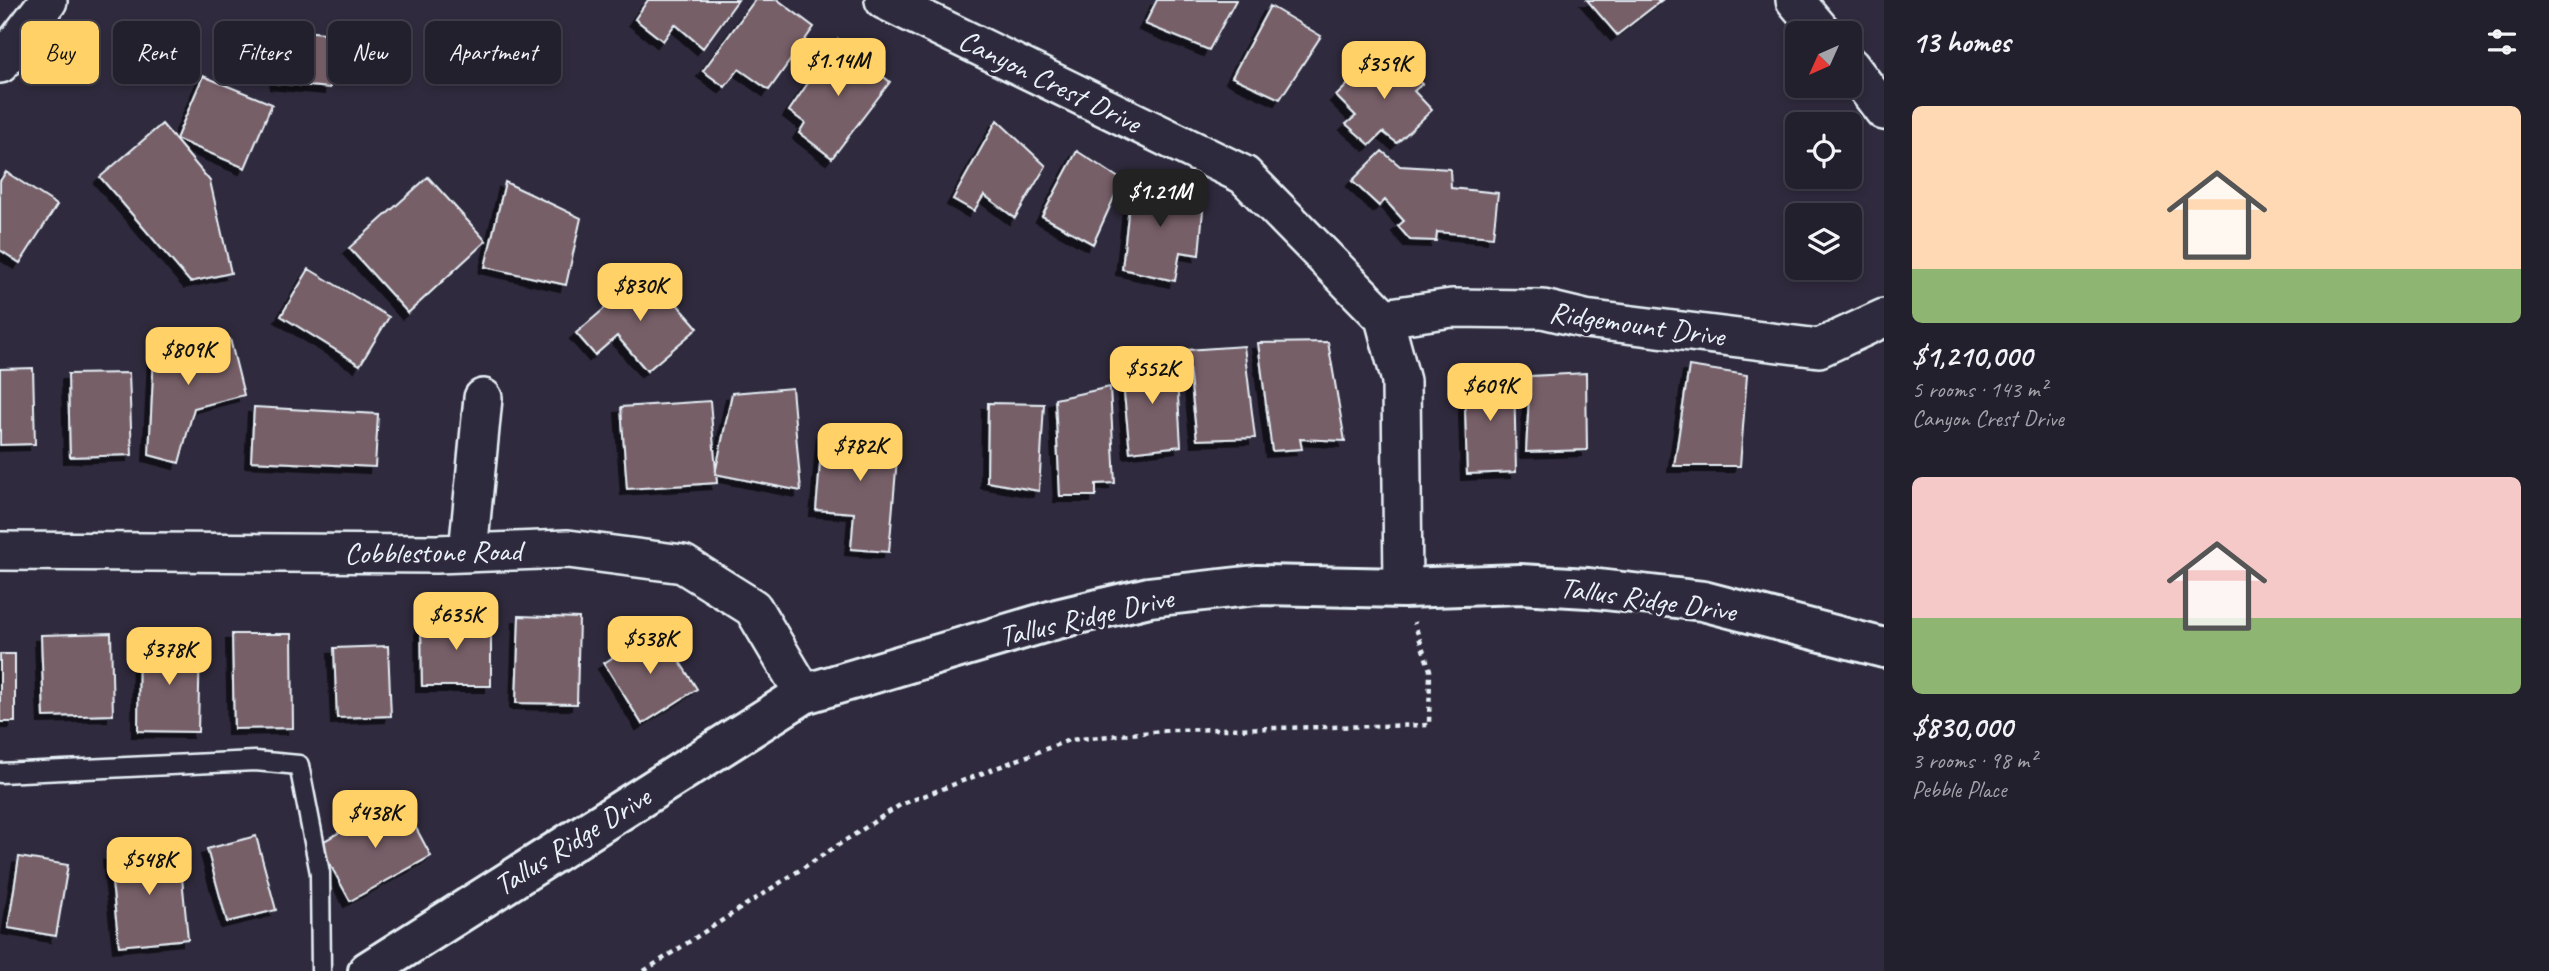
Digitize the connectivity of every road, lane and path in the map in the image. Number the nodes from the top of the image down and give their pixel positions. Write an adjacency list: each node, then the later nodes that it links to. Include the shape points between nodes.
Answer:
1 (884, 0): 8 (street, Canyon Crest Drive, via 1244,174)
2 (1795, 0): 4 (street)
3 (48, 1): 5 (street)
4 (1813, 21)
5 (0, 64)
6 (1862, 82): 7 (street)
7 (1884, 111)
8 (1384, 317): 9 (street, Ridgemount Drive, via 1452,308 1542,309 1585,319 1819,348); 13 (street, Canyon Crest Drive, via 1401,381)
9 (1884, 318)
10 (483, 398): 12 (street)
11 (0, 551): 12 (street, Cobblestone Road)
12 (468, 552): 15 (street, Cobblestone Road, via 568,549 683,564 753,608)
13 (1402, 588): 14 (street, Tallus Ridge Drive, via 1520,584 1703,601); 15 (street, Tallus Ridge Drive, via 1257,585 1149,597 1058,618); 19 (path, via 1430,670 1429,726 1172,730 1069,740 900,805)
14 (1884, 648)
15 (804, 694): 18 (street, Tallus Ridge Drive)
16 (0, 773): 17 (lane, via 256,761 299,765 320,873)
17 (321, 971)
18 (368, 971)
19 (644, 971)

